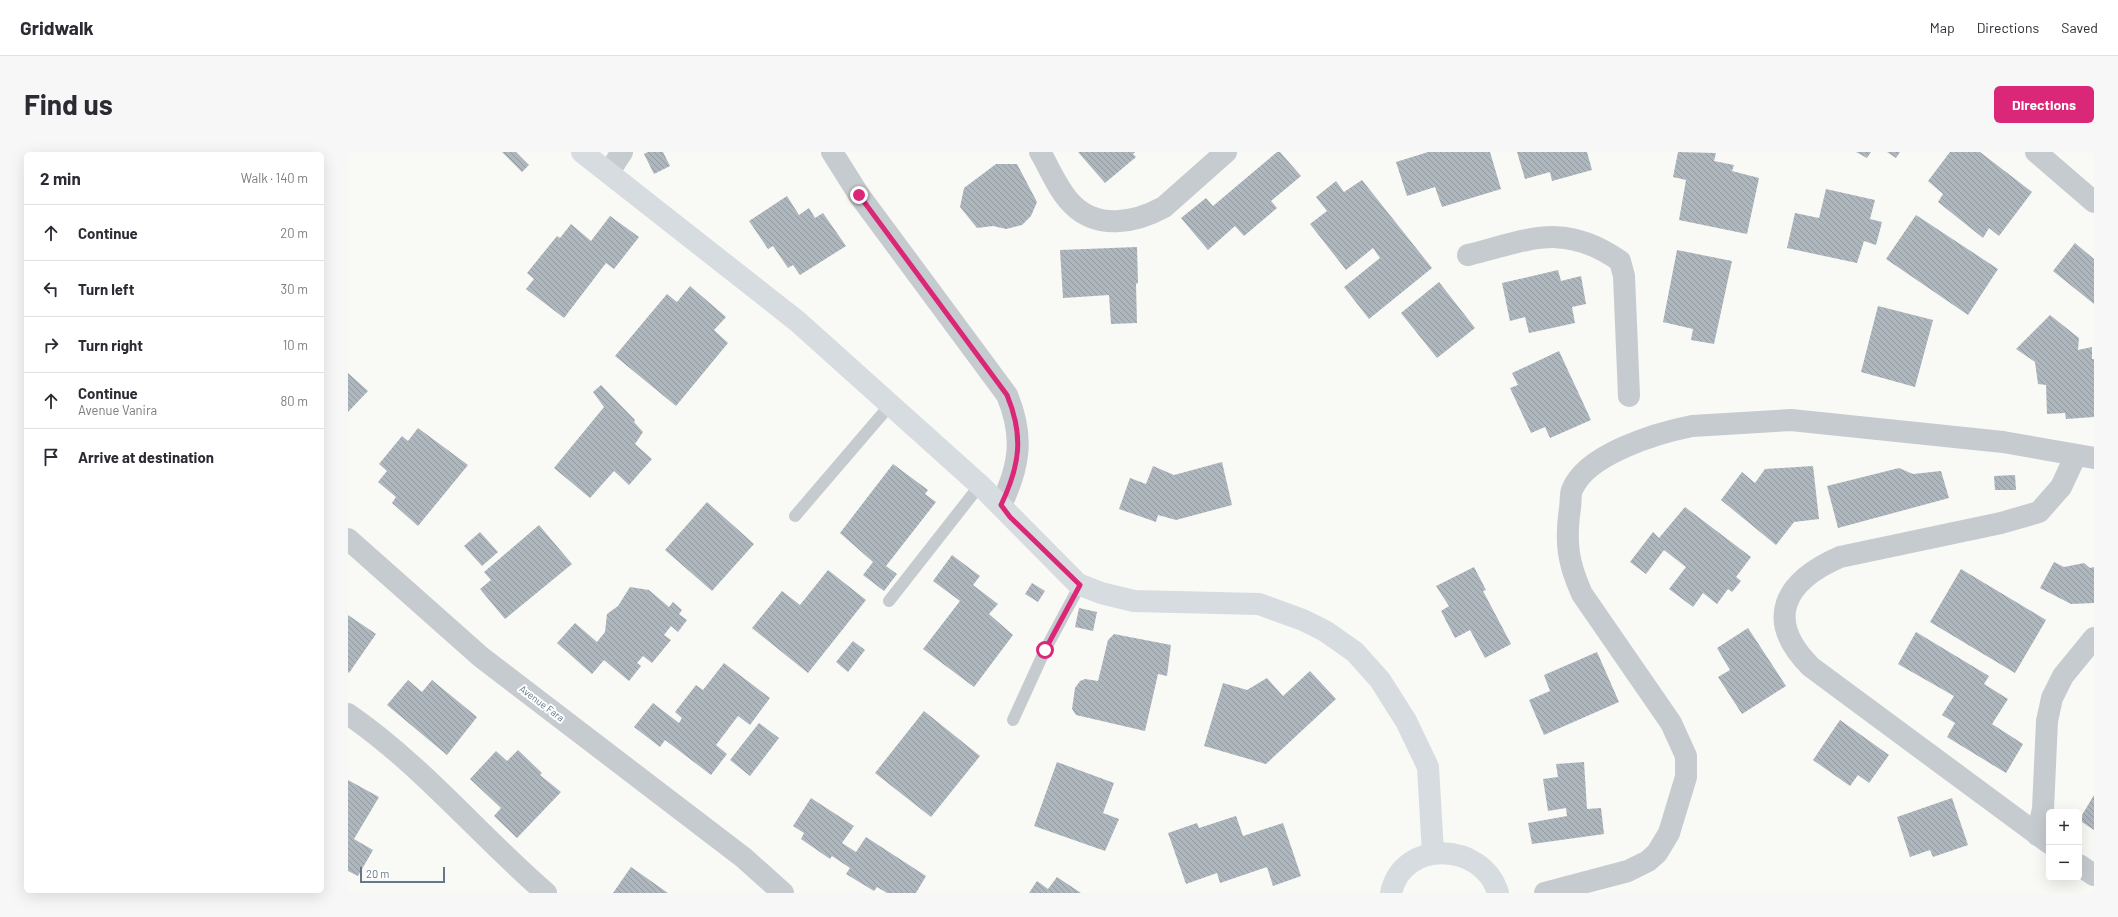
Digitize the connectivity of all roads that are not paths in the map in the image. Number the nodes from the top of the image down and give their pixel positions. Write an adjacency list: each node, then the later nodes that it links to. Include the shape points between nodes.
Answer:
1 (582, 152): 7 (main road)
2 (622, 152): 7 (street)
3 (832, 152): 14 (street, via 859,195 1007,395 1016,416 1018,452)
4 (1040, 152): 5 (street, via 1064,194 1079,210 1099,220 1121,222 1164,207)
5 (1226, 152)
6 (2036, 152): 8 (street)
7 (609, 172): 11 (main road, via 797,320)
8 (2094, 202)
9 (1468, 255): 10 (street, via 1533,239 1558,236 1590,244 1620,261 1624,276)
10 (1629, 396)
11 (891, 404): 13 (main road); 15 (lane)
12 (2085, 457): 22 (street, via 2039,512 2001,523 1840,557 1819,566 1794,589 1788,598 1784,618 1785,630 1790,640 1811,667); 30 (street, via 2003,442 1791,420 1680,428 1615,450 1586,471 1572,490 1567,529 1567,550 1577,584 1671,723 1686,756 1686,777 1669,833 1657,853 1648,861 1628,871)
13 (980, 485): 14 (main road); 18 (lane)
14 (1005, 495): 17 (main road, via 1010,517)
15 (795, 516)
16 (348, 539): 27 (street, Avenue Fara, via 481,657 744,858)
17 (1080, 585): 21 (lane, via 1045,650); 23 (main road, via 1134,601 1259,604 1325,631 1355,652 1380,680 1425,757 1428,767)
18 (889, 601)
19 (2094, 638): 22 (street, via 2062,676 2052,698 2047,721)
20 (348, 714): 26 (street, via 451,800 520,871)
21 (1013, 720)
22 (2043, 839)
23 (1433, 853): 28 (main road, via 1408,865); 29 (main road, via 1452,853 1469,858 1484,869 1495,883)
24 (2082, 867): 25 (street)
25 (2094, 875)
26 (546, 893)
27 (783, 893)
28 (1391, 893)
29 (1498, 893)
30 (1544, 893)

